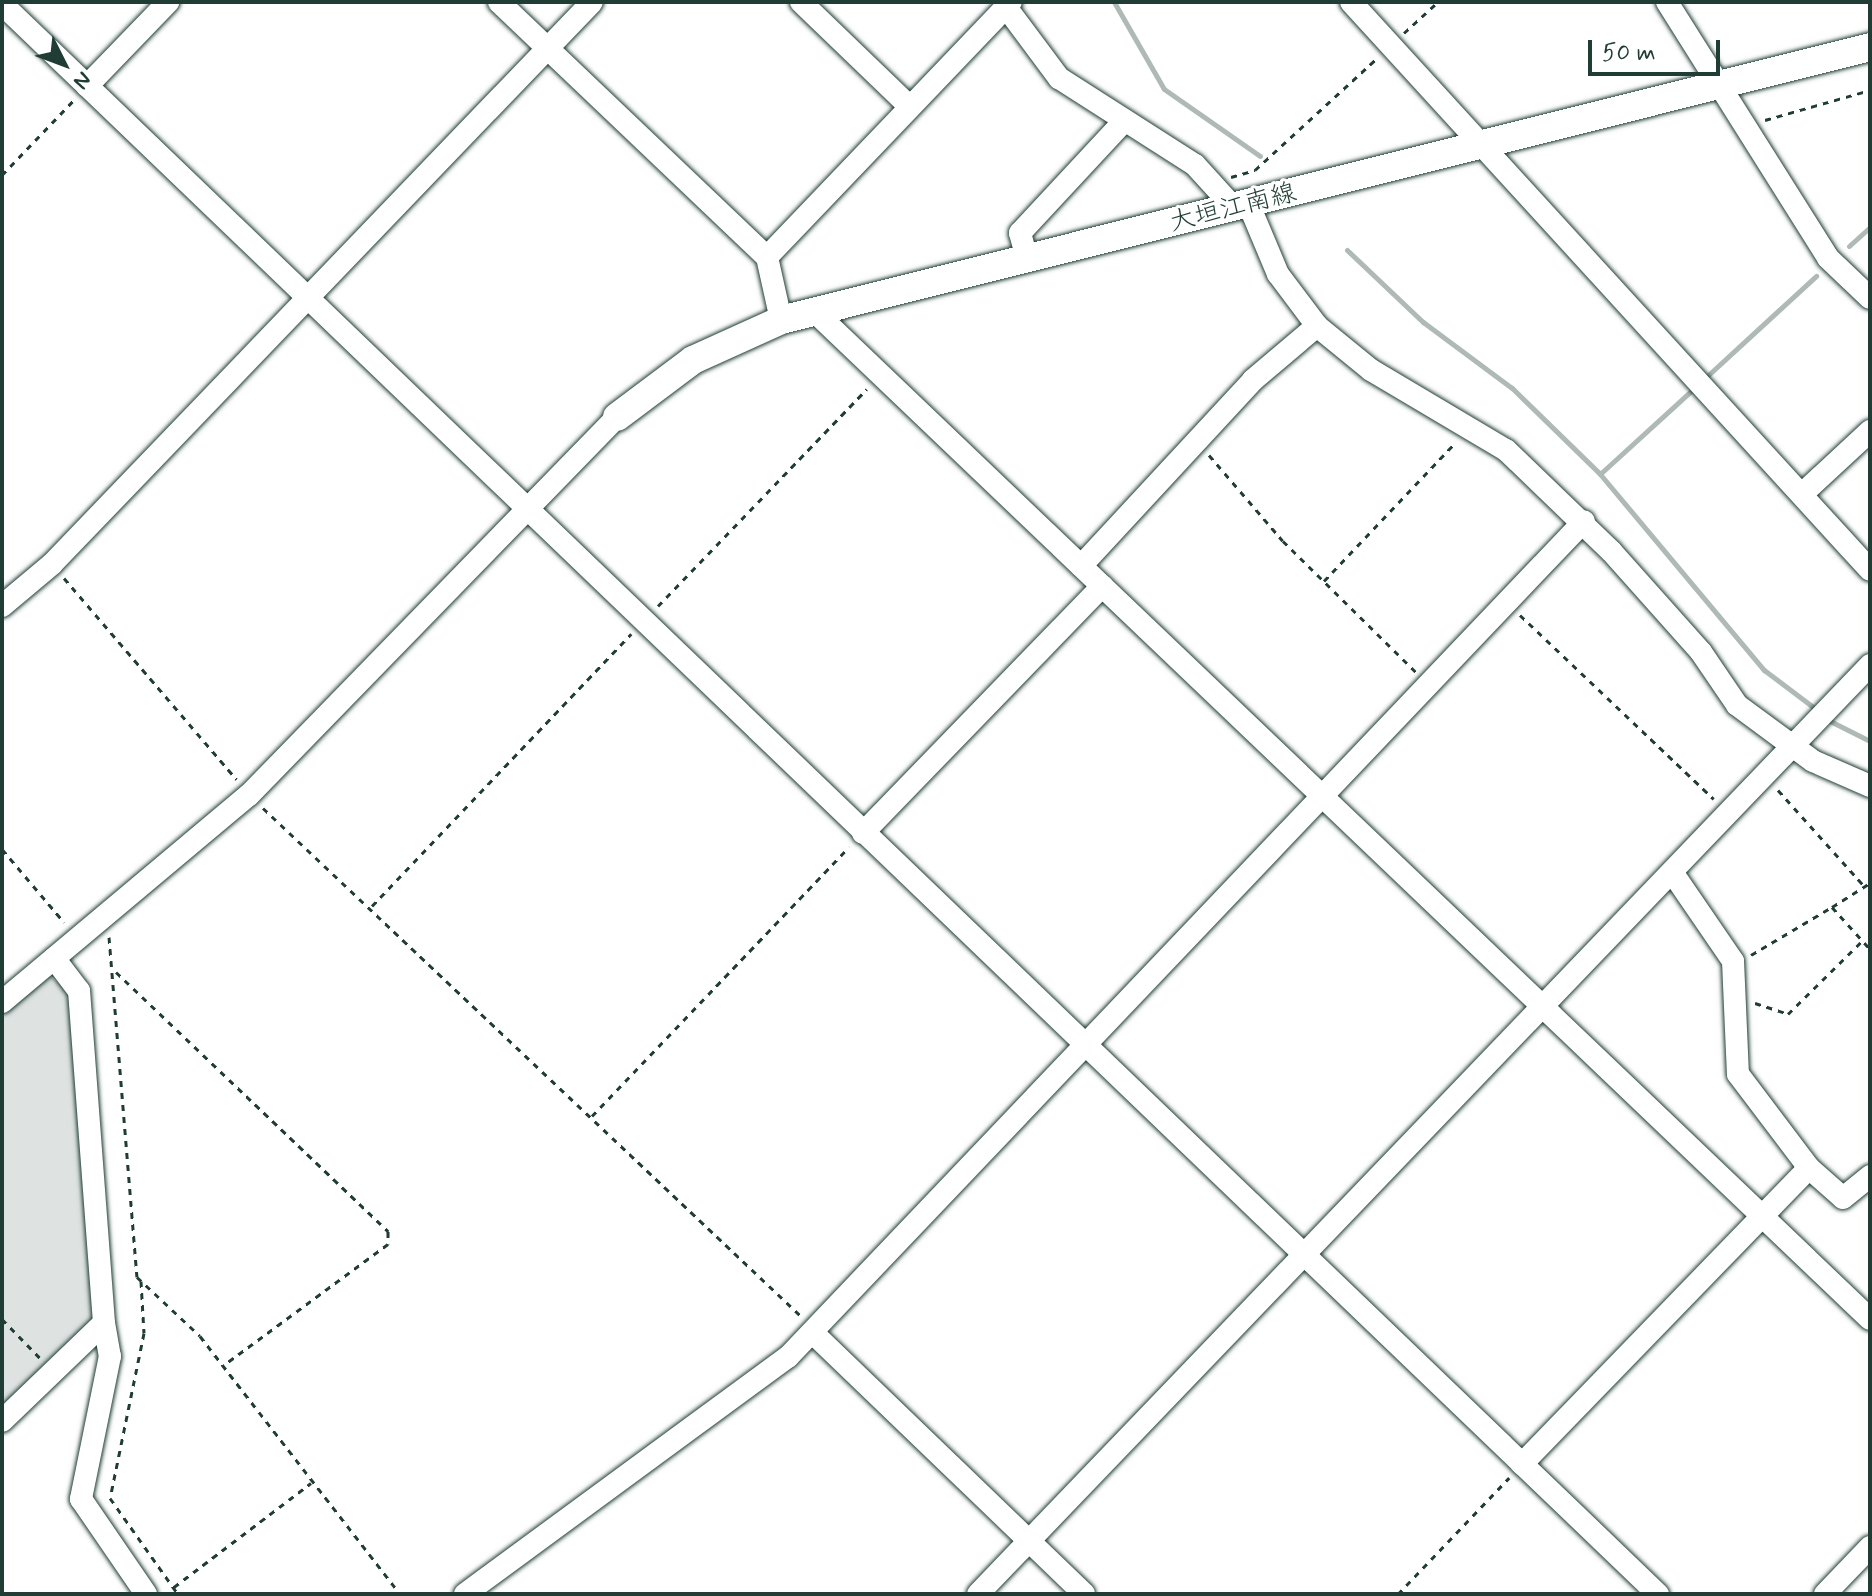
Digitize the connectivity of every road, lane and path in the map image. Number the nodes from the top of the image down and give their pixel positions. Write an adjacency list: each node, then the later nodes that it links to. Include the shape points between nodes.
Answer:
1 (168, 2): 13 (street)
2 (499, 2): 12 (street)
3 (592, 2): 12 (street)
4 (801, 2): 16 (street)
5 (1351, 2): 10 (street)
6 (1438, 2): 10 (path)
7 (1667, 2): 14 (street)
8 (2, 4): 13 (street)
9 (1008, 5): 16 (street); 17 (street, via 1059,78)
10 (1390, 45): 19 (street); 21 (path, via 1255,170)
11 (1870, 47): 14 (main road, 大垣江南線)
12 (547, 49): 23 (street); 26 (street)
13 (87, 86): 20 (path); 26 (street)
14 (1726, 86): 19 (main road, 大垣江南線); 25 (street, via 1769,170 1828,258)
15 (1870, 90): 18 (path)
16 (910, 107): 23 (street)
17 (1125, 120): 21 (street); 24 (street, via 1020,233)
18 (1765, 120)
19 (1483, 146): 22 (main road, 大垣江南線); 35 (street)
20 (2, 175)
21 (1215, 181): 22 (street)
22 (1242, 207): 24 (main road, 大垣江南線); 29 (street, via 1278,274)
23 (767, 257): 28 (street)
24 (1027, 259): 27 (main road, 大垣江南線)
25 (1870, 298)
26 (305, 299): 36 (street); 38 (street)
27 (814, 311): 28 (main road, 大垣江南線); 30 (street)
28 (781, 320): 31 (main road, 大垣江南線, via 693,360)
29 (1317, 326): 32 (street, via 1371,370); 34 (street, via 1253,380)
30 (880, 375): 39 (street); 45 (path)
31 (617, 417): 36 (street)
32 (1466, 427): 37 (street, via 1506,450); 41 (path)
33 (1870, 431): 35 (street)
34 (1197, 442): 39 (street); 41 (path)
35 (1802, 494): 40 (street)
36 (526, 507): 45 (street); 51 (street)
37 (1584, 521): 43 (street); 48 (street, via 1701,652 1737,705)
38 (52, 564): 44 (street); 51 (path)
39 (1081, 566): 42 (street)
40 (1870, 570)
41 (1324, 581): 47 (path)
42 (1102, 586): 52 (street); 54 (street)
43 (1506, 602): 47 (street); 53 (path)
44 (2, 606)
45 (644, 621): 54 (street); 59 (path)
46 (1870, 665): 48 (street)
47 (1427, 683): 52 (street)
48 (1792, 747): 49 (street); 50 (street)
49 (1765, 775): 53 (street); 58 (path)
50 (1870, 786)
51 (249, 795): 59 (path); 61 (street)
52 (1322, 795): 70 (street); 71 (street)
53 (1729, 813): 56 (street)
54 (863, 833): 71 (street); 72 (path)
55 (2, 849): 62 (path)
56 (1672, 872): 66 (street); 70 (street)
57 (1870, 883): 58 (path)
58 (1864, 886): 60 (path)
59 (372, 906): 72 (path)
60 (1832, 907): 63 (path); 66 (path)
61 (98, 921): 62 (street); 67 (path, via 115,952)
62 (77, 938): 65 (street)
63 (1862, 941): 64 (path); 68 (path, via 1788,1014)
64 (1870, 949)
65 (54, 958): 69 (street); 80 (street, via 79,991)
66 (1733, 961): 68 (street)
67 (116, 972): 77 (path); 82 (path, via 388,1231 388,1244)
68 (1737, 995): 73 (street, via 1738,1074)
69 (2, 1002)
70 (1544, 1004): 75 (street); 76 (street)
71 (1083, 1044): 76 (street); 81 (street)
72 (590, 1117): 81 (path)
73 (1809, 1168): 74 (street, via 1843,1198); 75 (street)
74 (1870, 1176)
75 (1763, 1217): 79 (street); 85 (street)
76 (1305, 1255): 85 (street); 87 (street)
77 (141, 1281): 82 (path); 89 (path, via 144,1333 110,1498)
78 (2, 1319): 83 (path)
79 (1870, 1319)
80 (104, 1323): 83 (street); 90 (street, via 110,1356 81,1499)
81 (814, 1331): 87 (street); 93 (street)
82 (224, 1365): 86 (path)
83 (53, 1372): 84 (street)
84 (2, 1421)
85 (1522, 1464): 96 (path); 97 (street)
86 (311, 1483): 89 (path); 92 (path)
87 (1029, 1541): 94 (street); 95 (street)
88 (1870, 1547): 98 (street)
89 (173, 1588): 91 (path)
90 (146, 1594)
91 (178, 1594)
92 (400, 1594)
93 (465, 1594)
94 (978, 1594)
95 (1084, 1594)
96 (1398, 1594)
97 (1658, 1594)
98 (1825, 1594)

